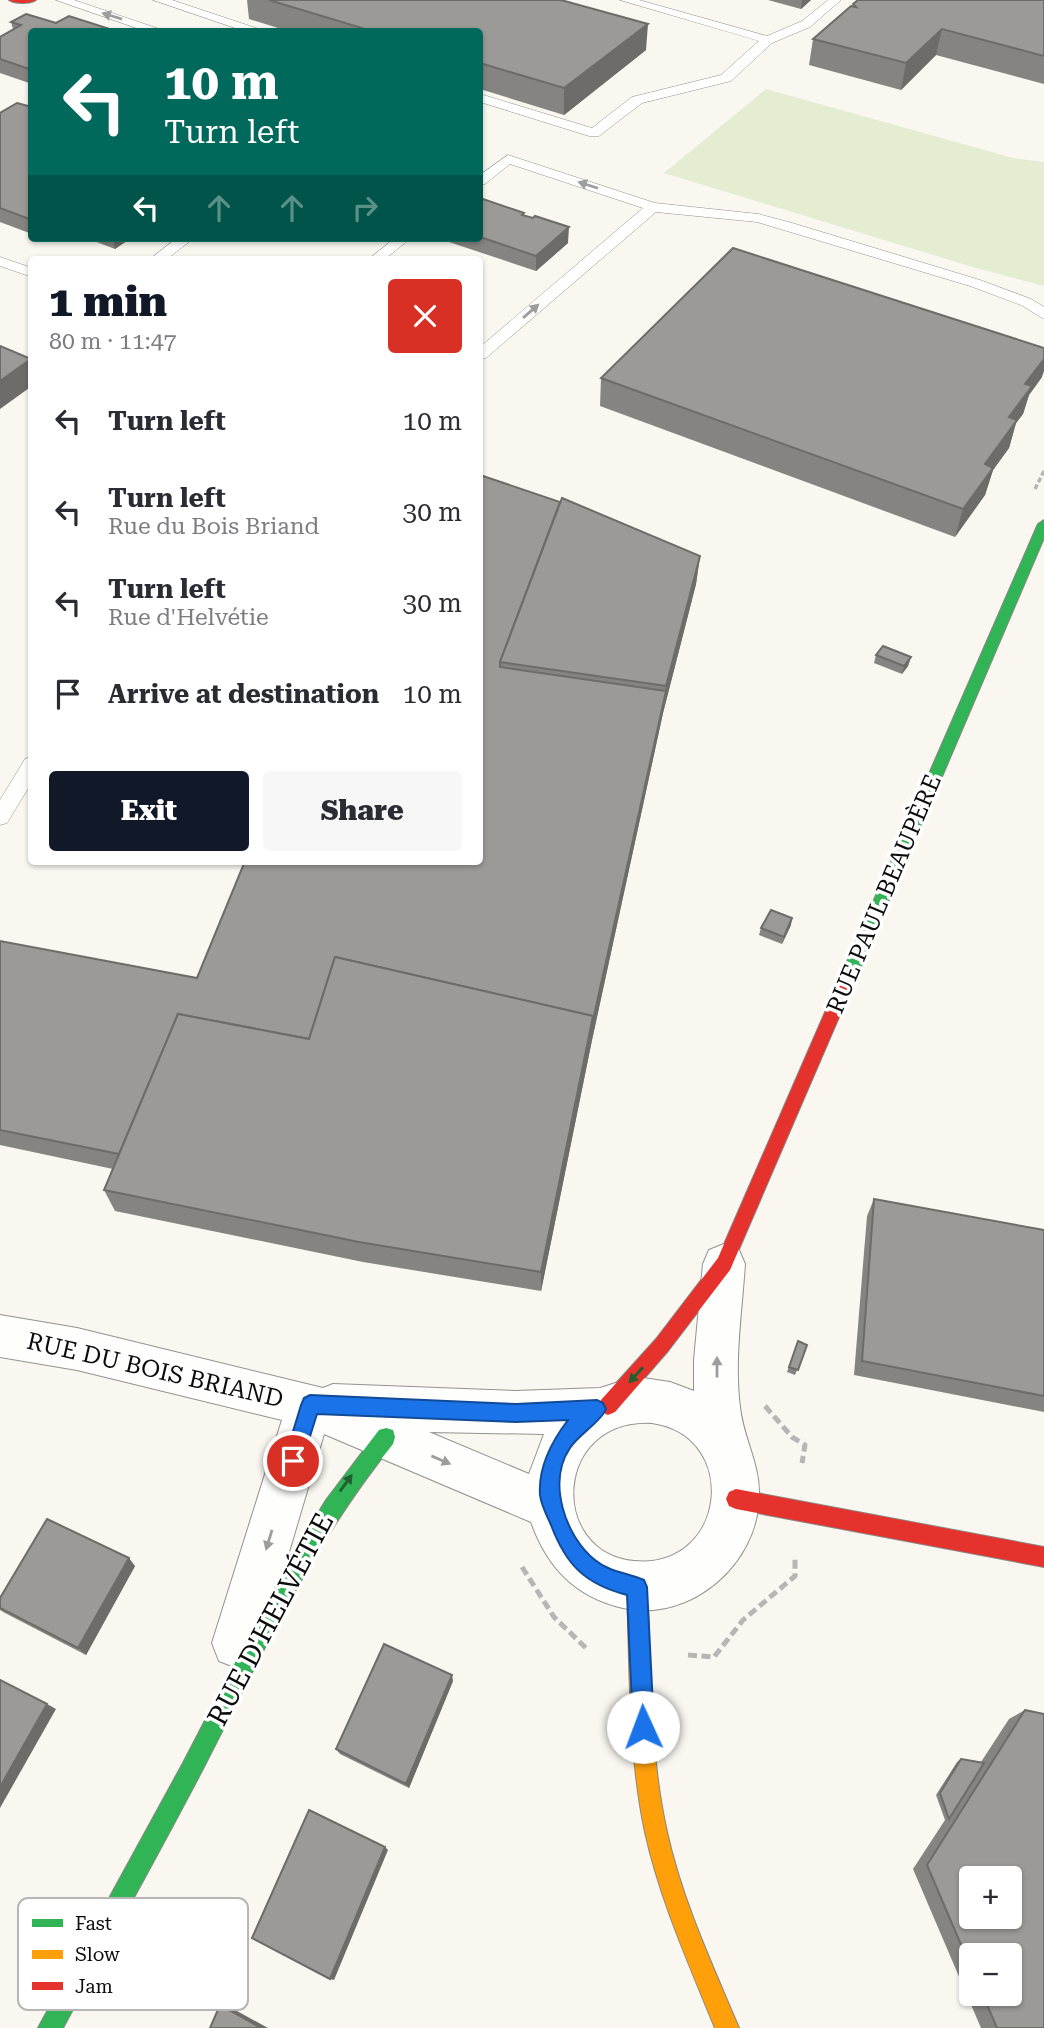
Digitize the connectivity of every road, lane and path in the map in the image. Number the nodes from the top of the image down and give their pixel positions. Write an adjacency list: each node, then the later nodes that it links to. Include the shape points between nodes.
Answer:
1 (13, 0): 2 (street)
2 (32, 0)
3 (62, 0): 7 (lane, one-way to 3)
4 (159, 0): 8 (lane)
5 (626, 0): 9 (lane)
6 (835, 0): 9 (lane, via 806,24)
7 (150, 28)
8 (249, 28)
9 (768, 40): 10 (lane, via 726,78 637,100 594,133)
10 (483, 99)
11 (483, 179): 12 (lane, one-way to 11, via 509,159)
12 (653, 206): 19 (lane, via 758,218 787,226 975,282); 20 (lane, one-way to 12)
13 (181, 242): 15 (lane)
14 (399, 242): 16 (lane)
15 (161, 256)
16 (380, 256)
17 (0, 261): 18 (lane)
18 (28, 272)
19 (1044, 314)
20 (483, 352)
21 (1044, 524): 24 (street, RUE PAUL BEAUPÈRE)
22 (28, 771): 23 (lane)
23 (0, 817)
24 (724, 1264): 26 (street, RUE PAUL BEAUPÈRE); 28 (street, RUE PAUL BEAUPÈRE, one-way to 28, via 662,1345)
25 (0, 1336): 27 (street, RUE DU BOIS BRIAND, via 77,1349)
26 (716, 1360): 30 (street, RUE PAUL BEAUPÈRE, one-way to 26, via 717,1408); 32 (path, via 743,1367 763,1402 792,1437 805,1445)
27 (310, 1405): 28 (street, RUE DU BOIS BRIAND, via 516,1413); 29 (street, RUE DU BOIS BRIAND); 37 (street, RUE D'HELVÉTIE, one-way to 37)
28 (602, 1407): 30 (street, via 643,1398 691,1414 713,1433); 31 (street, via 576,1424 561,1445 552,1470)
29 (386, 1437): 31 (street, RUE DU BOIS BRIAND, one-way to 31); 37 (street, RUE D'HELVÉTIE, one-way to 29, via 309,1536 349,1477)
30 (732, 1479): 32 (street); 35 (street, via 732,1528 711,1561 678,1582)
31 (552, 1507): 35 (street, via 569,1547 588,1567)
32 (794, 1509): 33 (street); 36 (path, via 795,1576 743,1620 714,1657)
33 (1044, 1557)
34 (519, 1561): 36 (path, via 554,1617 589,1650)
35 (637, 1587): 36 (street)
36 (640, 1652): 41 (street, via 644,1752 657,1833 695,1953)
37 (208, 1736): 38 (street, RUE D'HELVÉTIE)
38 (120, 1898)
39 (60, 2010): 40 (street, RUE D'HELVÉTIE)
40 (50, 2028)
41 (727, 2028)

